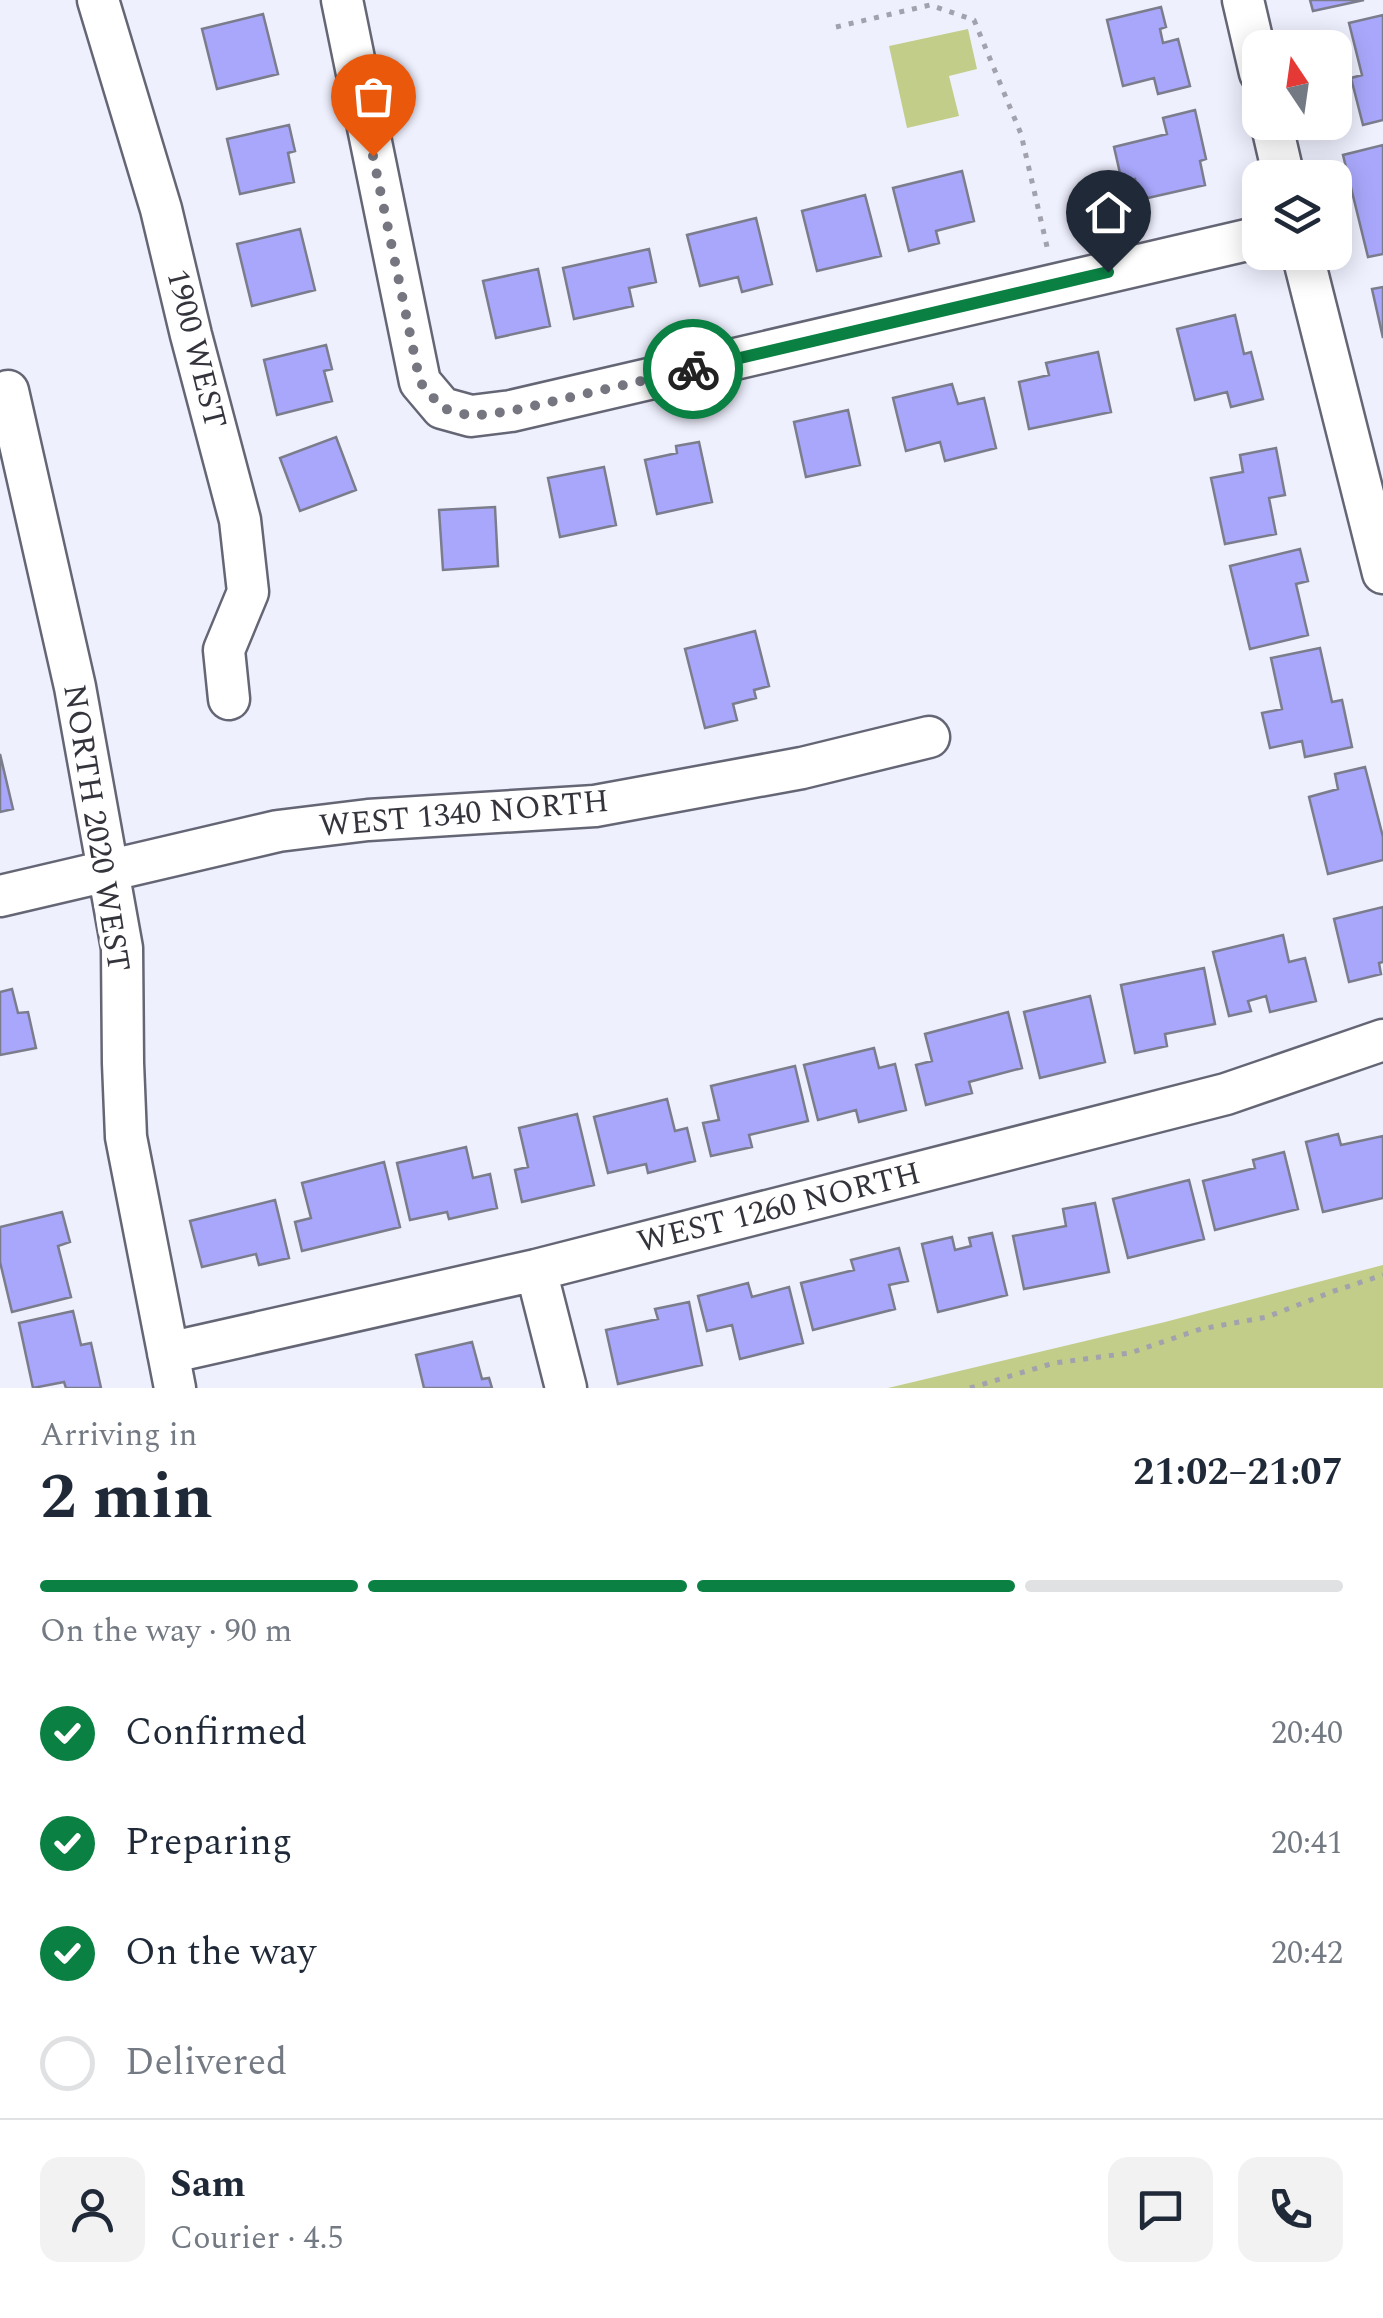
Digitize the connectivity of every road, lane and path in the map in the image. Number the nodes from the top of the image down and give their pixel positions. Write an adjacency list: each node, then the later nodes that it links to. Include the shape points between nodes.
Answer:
1 (98, 0): 11 (street, 1900 WEST, via 161,209 240,520 248,592 224,650)
2 (342, 0): 6 (street, via 420,382 442,408 471,416)
3 (1243, 0): 5 (street)
4 (836, 26): 7 (path, via 930,5 974,20 1021,134)
5 (1250, 30)
6 (1242, 241)
7 (1050, 259)
8 (1307, 270): 10 (street)
9 (8, 391): 13 (street, NORTH 2020 WEST)
10 (1383, 572)
11 (229, 699)
12 (929, 737): 13 (street, WEST 1340 NORTH, via 595,806 278,831)
13 (108, 871): 14 (street, WEST 1340 NORTH); 18 (street, NORTH 2020 WEST, via 122,948 126,1137)
14 (0, 896)
15 (1383, 1040): 16 (street, WEST 1260 NORTH, via 1226,1094)
16 (536, 1270): 18 (street, WEST 1260 NORTH); 19 (street)
17 (1383, 1276): 20 (path, via 1268,1317)
18 (172, 1371)
19 (566, 1388)
20 (970, 1388)

